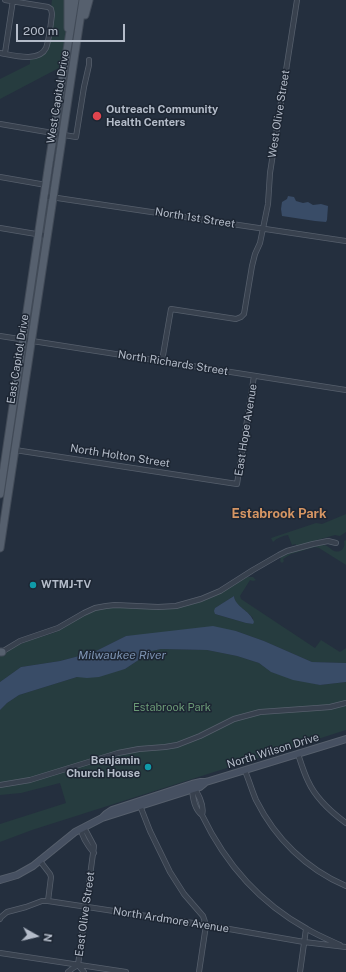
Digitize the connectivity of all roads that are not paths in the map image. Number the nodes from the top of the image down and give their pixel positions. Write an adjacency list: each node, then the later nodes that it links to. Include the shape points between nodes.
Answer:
1 (5, 0): 7 (street)
2 (68, 0): 9 (main road)
3 (75, 0): 9 (main road, West Capitol Drive)
4 (83, 0): 8 (main road, West Capitol Drive)
5 (89, 0): 8 (main road)
6 (297, 0): 20 (street, West Olive Street)
7 (13, 1): 10 (street); 10 (street, via 50,9 52,14 46,48 31,57)
8 (78, 34): 14 (main road, West Capitol Drive)
9 (67, 48): 13 (main road, West Capitol Drive)
10 (3, 53)
11 (89, 60): 14 (street, via 76,136)
12 (0, 124): 13 (street)
13 (54, 132): 14 (street); 16 (main road, West Capitol Drive)
14 (63, 134): 18 (main road, West Capitol Drive)
15 (0, 177): 16 (street)
16 (46, 185): 17 (main road, East Capitol Drive)
17 (44, 196): 18 (street, North 1st Street); 21 (main road, East Capitol Drive)
18 (54, 197): 20 (street, North 1st Street); 22 (main road, East Capitol Drive)
19 (0, 228): 21 (street)
20 (263, 228): 23 (street, North 1st Street); 27 (street, West Olive Street, via 252,266 244,314 236,319 171,309)
21 (39, 234): 22 (street); 25 (main road, East Capitol Drive)
22 (48, 236): 26 (main road, East Capitol Drive)
23 (346, 241)
24 (0, 336): 25 (street, North Richards Street)
25 (23, 340): 26 (street, North Richards Street); 30 (main road, East Capitol Drive)
26 (32, 341): 27 (street, North Richards Street); 31 (main road, East Capitol Drive)
27 (162, 361): 28 (street, North Richards Street)
28 (254, 376): 29 (street, North Richards Street); 32 (street, East Hope Avenue)
29 (346, 390)
30 (3, 448): 31 (street, North Holton Street); 33 (main road, East Capitol Drive)
31 (15, 450): 32 (street, North Holton Street); 35 (main road, East Capitol Drive)
32 (237, 484)
33 (0, 494)
34 (336, 543): 36 (street, via 328,541 287,551 220,591 176,606 115,605 95,608 58,628)
35 (0, 548)
36 (1, 652)
37 (346, 703): 41 (street, via 330,707 260,712 234,719 177,745 118,753 30,780)
38 (346, 739): 39 (street, North Wilson Drive)
39 (298, 754): 40 (street, North Wilson Drive); 44 (street, via 308,782 319,799)
40 (245, 771): 42 (street, North Wilson Drive, via 201,782); 48 (street, via 266,818 282,840 300,858)
41 (0, 785)
42 (193, 787): 43 (street, North Wilson Drive); 53 (street, via 192,795 198,812 239,874 270,904)
43 (140, 804): 45 (street, North Wilson Drive, via 112,810); 52 (street, via 170,872 203,916)
44 (346, 824)
45 (81, 828): 46 (street, North Wilson Drive); 50 (street, East Olive Street, via 86,831 94,846)
46 (40, 861): 47 (street, North Wilson Drive, via 17,875); 49 (street, via 51,877)
47 (0, 880)
48 (346, 886)
49 (48, 900): 50 (street, North Ardmore Avenue); 51 (street, North Ardmore Avenue, via 7,912)
50 (86, 906): 52 (street, North Ardmore Avenue); 57 (street, East Olive Street)
51 (0, 919)
52 (206, 925): 54 (street, North Ardmore Avenue); 61 (street)
53 (306, 929): 54 (street); 55 (street)
54 (304, 942): 55 (street, North Ardmore Avenue); 62 (street)
55 (345, 947)
56 (0, 953): 57 (street)
57 (78, 965): 58 (street); 59 (street, East Olive Street); 60 (street)
58 (68, 972)
59 (84, 972)
60 (126, 972)
61 (199, 972)
62 (300, 972)

